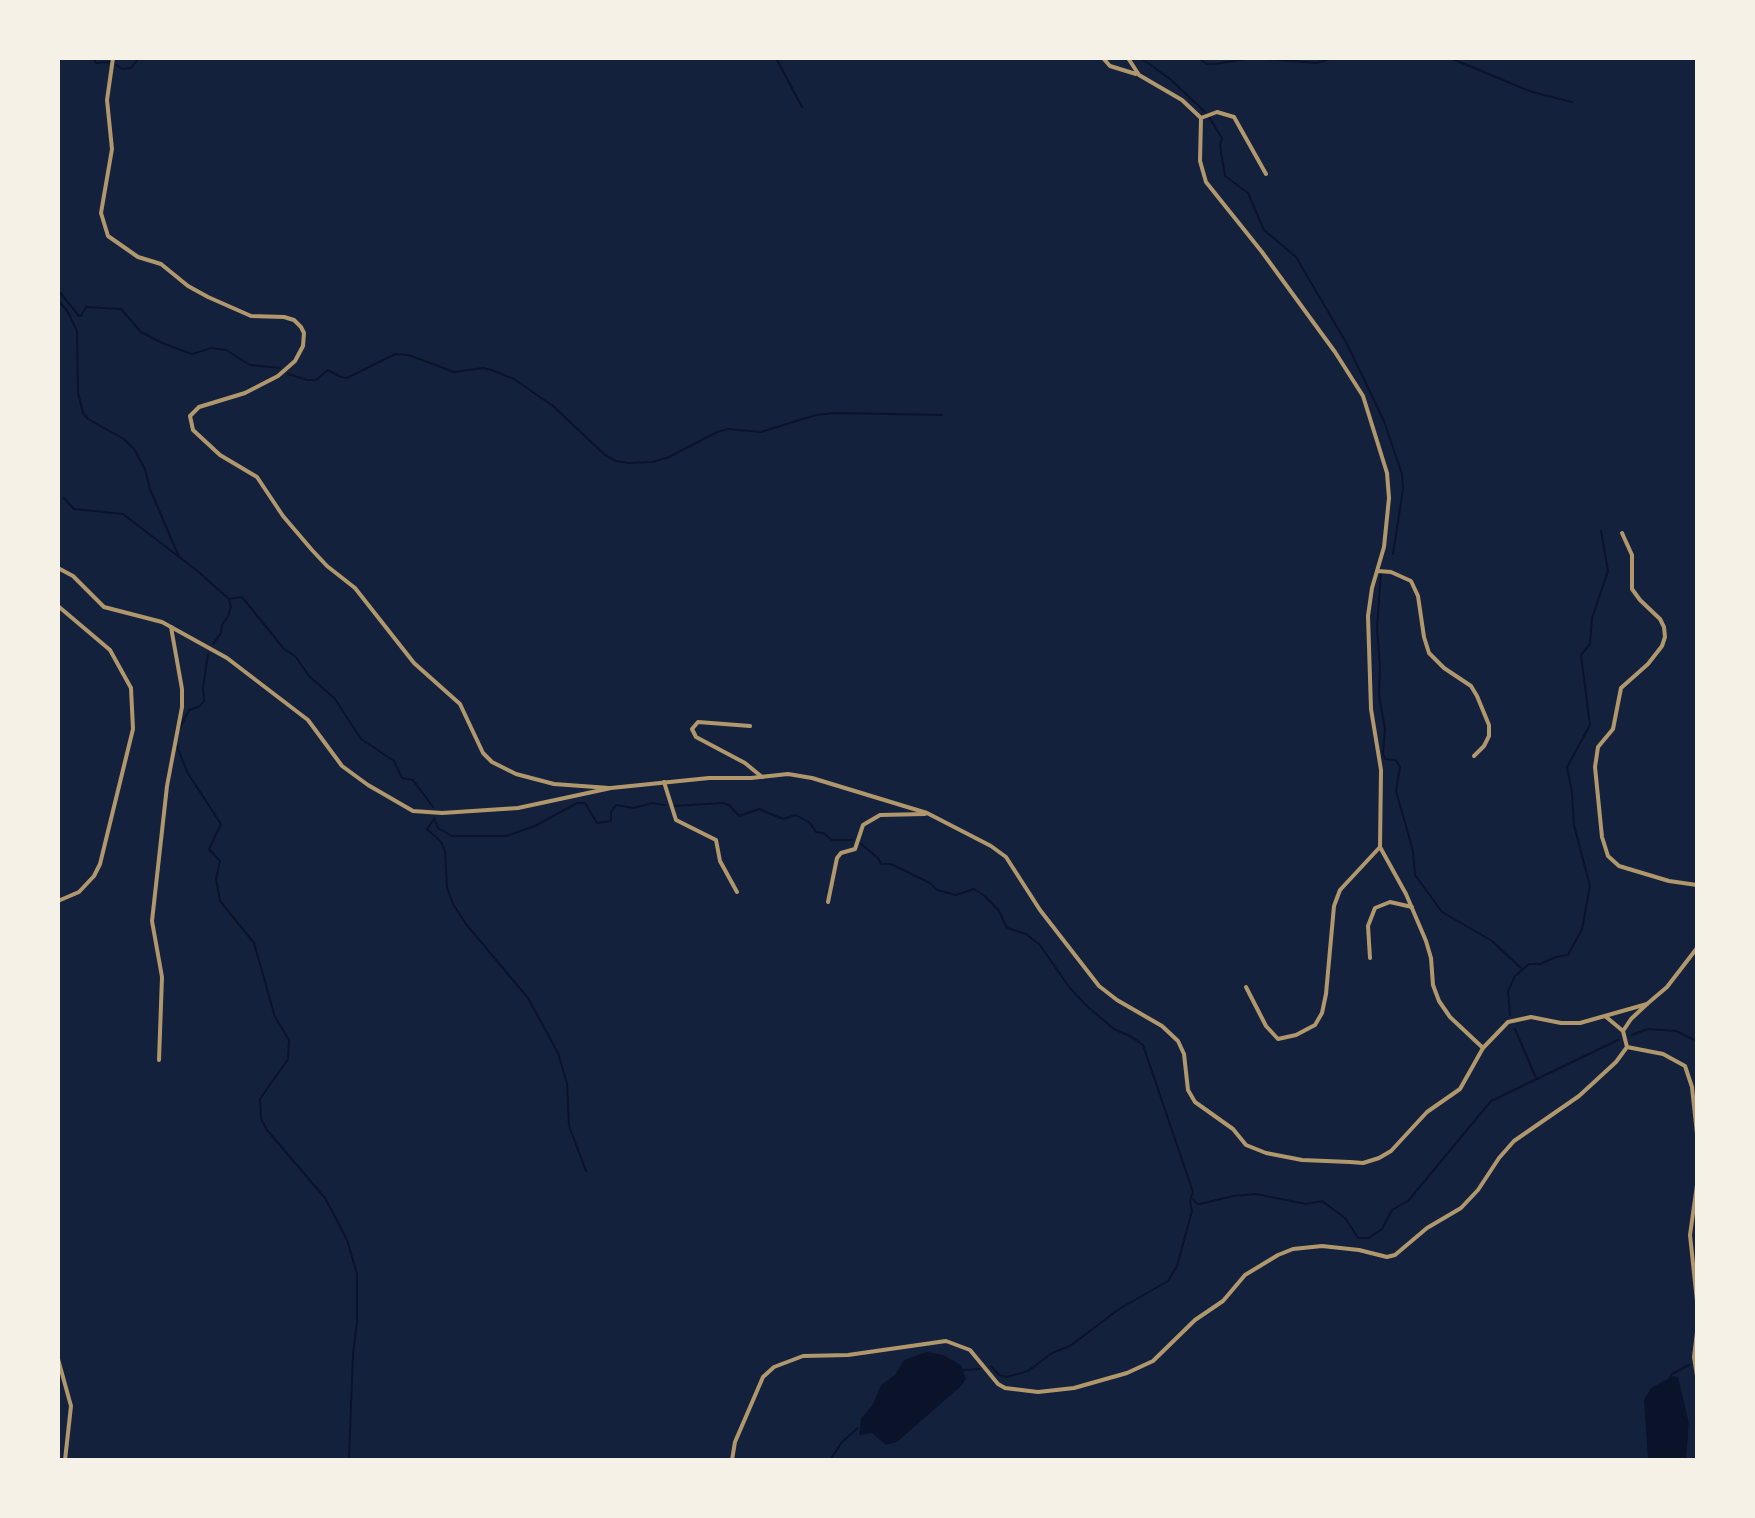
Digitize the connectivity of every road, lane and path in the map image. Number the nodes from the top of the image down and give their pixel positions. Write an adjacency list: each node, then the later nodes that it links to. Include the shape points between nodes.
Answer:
1 (113, 58): 16 (street, via 107,100 112,149 101,213 108,236 208,297 251,316 294,320 304,333 295,361 278,376 199,407 190,416 193,430 220,455 257,477 312,550 355,588 414,663 460,704 492,762 554,784)
2 (1103, 58): 4 (street, via 1110,66)
3 (1128, 58): 4 (street)
4 (1139, 75): 5 (street)
5 (1201, 118): 6 (street, via 1217,112 1234,117); 9 (street, via 1200,161 1206,182 1363,396 1387,473 1389,498)
6 (1266, 174)
7 (1622, 533): 19 (street, via 1632,555 1632,589 1660,619 1665,637 1656,654 1618,692 1613,729 1595,755 1602,837 1608,856 1619,866)
8 (58, 568): 11 (street, via 104,607)
9 (1378, 571): 13 (street, via 1411,581 1429,653 1477,696 1489,736); 18 (street, via 1368,616 1370,699 1381,770)
10 (58, 606): 21 (street, via 110,650 131,688 133,729 94,876 79,892)
11 (171, 627): 16 (street, via 236,665 308,720 342,766 413,811 518,808); 32 (street, via 182,707 152,921 162,977)
12 (750, 726): 14 (street, via 698,722 692,729 696,737)
13 (1474, 756)
14 (762, 777): 15 (street); 17 (street, via 800,775)
15 (664, 782): 16 (street); 20 (street, via 676,820 716,840 720,861)
16 (611, 788)
17 (927, 813): 22 (street, via 880,815 863,825 855,849 837,858); 31 (street, via 1006,857 1099,986 1178,1041 1195,1102 1256,1151 1322,1161 1363,1163 1379,1158 1464,1085)
18 (1380, 847): 23 (street); 26 (street, via 1340,890 1334,906 1326,994 1315,1025 1278,1039)
19 (1697, 885)
20 (737, 892)
21 (58, 901)
22 (828, 902)
23 (1412, 907): 25 (street, via 1390,902 1375,908 1368,926); 31 (street, via 1439,1001)
24 (1697, 948): 27 (street)
25 (1370, 958)
26 (1246, 987)
27 (1647, 1004): 28 (street); 29 (street)
28 (1605, 1016): 29 (street); 31 (street, via 1569,1024 1518,1018)
29 (1623, 1031): 30 (street)
30 (1627, 1047): 33 (street, via 1663,1054 1685,1066); 40 (street, via 1579,1096 1514,1141 1461,1208 1395,1255 1322,1246 1278,1255 1245,1275 1153,1361 1074,1388 1005,1388 970,1350 946,1341 803,1356 763,1377)
31 (1483, 1048)
32 (159, 1060)
33 (1697, 1134)
34 (1697, 1185): 35 (street, via 1690,1235)
35 (1697, 1301)
36 (1697, 1332): 38 (street)
37 (58, 1359): 39 (street, via 71,1406)
38 (1697, 1376)
39 (65, 1460)
40 (732, 1460)

